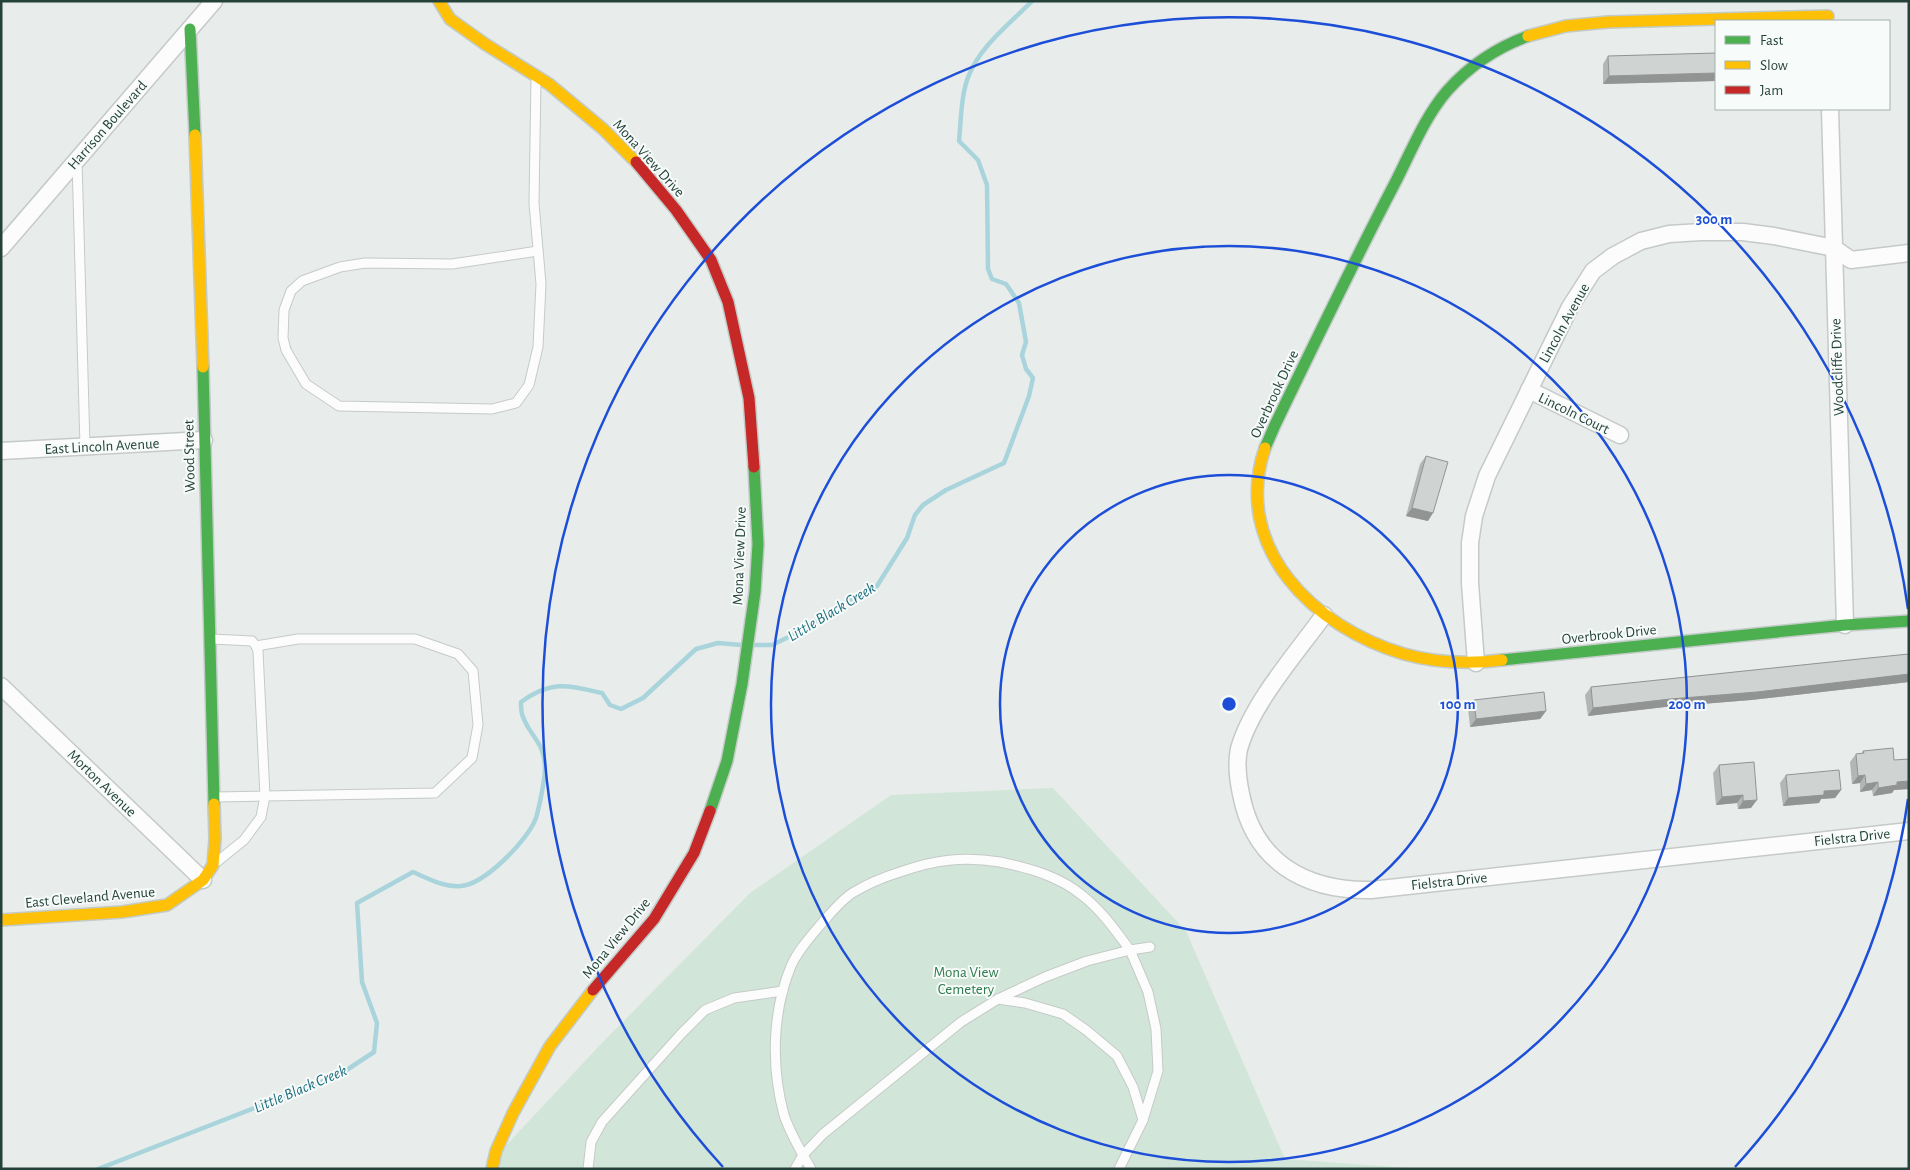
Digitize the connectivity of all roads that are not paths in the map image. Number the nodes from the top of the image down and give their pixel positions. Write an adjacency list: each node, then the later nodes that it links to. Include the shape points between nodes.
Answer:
1 (214, 1): 4 (street, Harrison Boulevard)
2 (439, 1): 5 (street, Mona View Drive, via 450,19)
3 (1828, 13): 17 (street, Overbrook Drive, via 1567,25 1510,43 1477,64 1450,88 1430,114 1403,166 1265,445 1258,487 1262,524 1270,552 1284,577)
4 (190, 29): 7 (street, Harrison Boulevard); 14 (street, Wood Street)
5 (536, 75): 10 (lane, via 534,203); 36 (street, Mona View Drive, via 574,103 642,168 711,260 728,302 749,398 758,544 749,638 726,760 714,803 694,853 654,919 550,1046 513,1113 496,1151)
6 (1830, 110): 9 (street, Woodcliffe Drive)
7 (77, 160): 8 (street, Harrison Boulevard); 15 (lane)
8 (1, 248)
9 (1834, 248): 11 (street, Lincoln Avenue, via 1851,260); 12 (street, Lincoln Avenue, via 1742,232 1669,234 1635,244 1593,272 1570,307); 19 (street, Woodcliffe Drive)
10 (538, 252): 10 (lane, via 538,347 529,385 516,403 492,409 339,406 306,384 286,350 284,310 291,291 302,281 340,267 365,263 452,264)
11 (1909, 253)
12 (1529, 390): 13 (street, Lincoln Court); 22 (street, Lincoln Avenue, via 1487,476 1474,516 1470,583)
13 (1620, 435)
14 (204, 440): 15 (street, East Lincoln Avenue); 20 (street, Wood Street)
15 (85, 446): 16 (street, East Lincoln Avenue)
16 (1, 451)
17 (1324, 615): 22 (street, Overbrook Drive, via 1350,632 1404,654); 26 (street, Fielstra Drive, via 1269,690 1239,750 1238,780 1251,828 1285,869 1309,881 1334,888 1371,890)
18 (1909, 621): 19 (street, Overbrook Drive)
19 (1844, 624): 22 (street, Overbrook Drive)
20 (209, 639): 21 (lane, via 252,641); 25 (street, Wood Street)
21 (256, 646): 24 (lane); 24 (lane, via 298,639 415,640 458,654 473,671 478,726 472,758 435,793)
22 (1476, 662)
23 (1, 686): 28 (street, Morton Avenue)
24 (265, 796): 25 (lane); 27 (lane, via 261,816 244,840)
25 (214, 797): 27 (street, Wood Street)
26 (1909, 831)
27 (213, 865): 28 (street, Wood Street)
28 (203, 880): 29 (street, East Cleveland Avenue, via 167,905 122,912)
29 (1, 920)
30 (1150, 947): 31 (lane)
31 (1130, 950): 32 (lane, via 1106,916 1055,878 1020,866 951,859 925,863 853,892 808,939 792,965); 33 (lane, via 1087,960); 34 (lane, via 1148,992 1156,1029 1158,1071)
32 (783, 991): 35 (lane, via 775,1039 775,1070 785,1116); 37 (lane, via 734,998 706,1010 602,1122 591,1142)
33 (998, 999): 34 (lane, via 1063,1014 1092,1035 1117,1056 1133,1087); 35 (lane, via 961,1022 892,1077 822,1134)
34 (1143, 1120): 40 (lane)
35 (803, 1155): 38 (lane); 39 (lane)
36 (492, 1169)
37 (588, 1169)
38 (795, 1169)
39 (811, 1169)
40 (1119, 1169)

